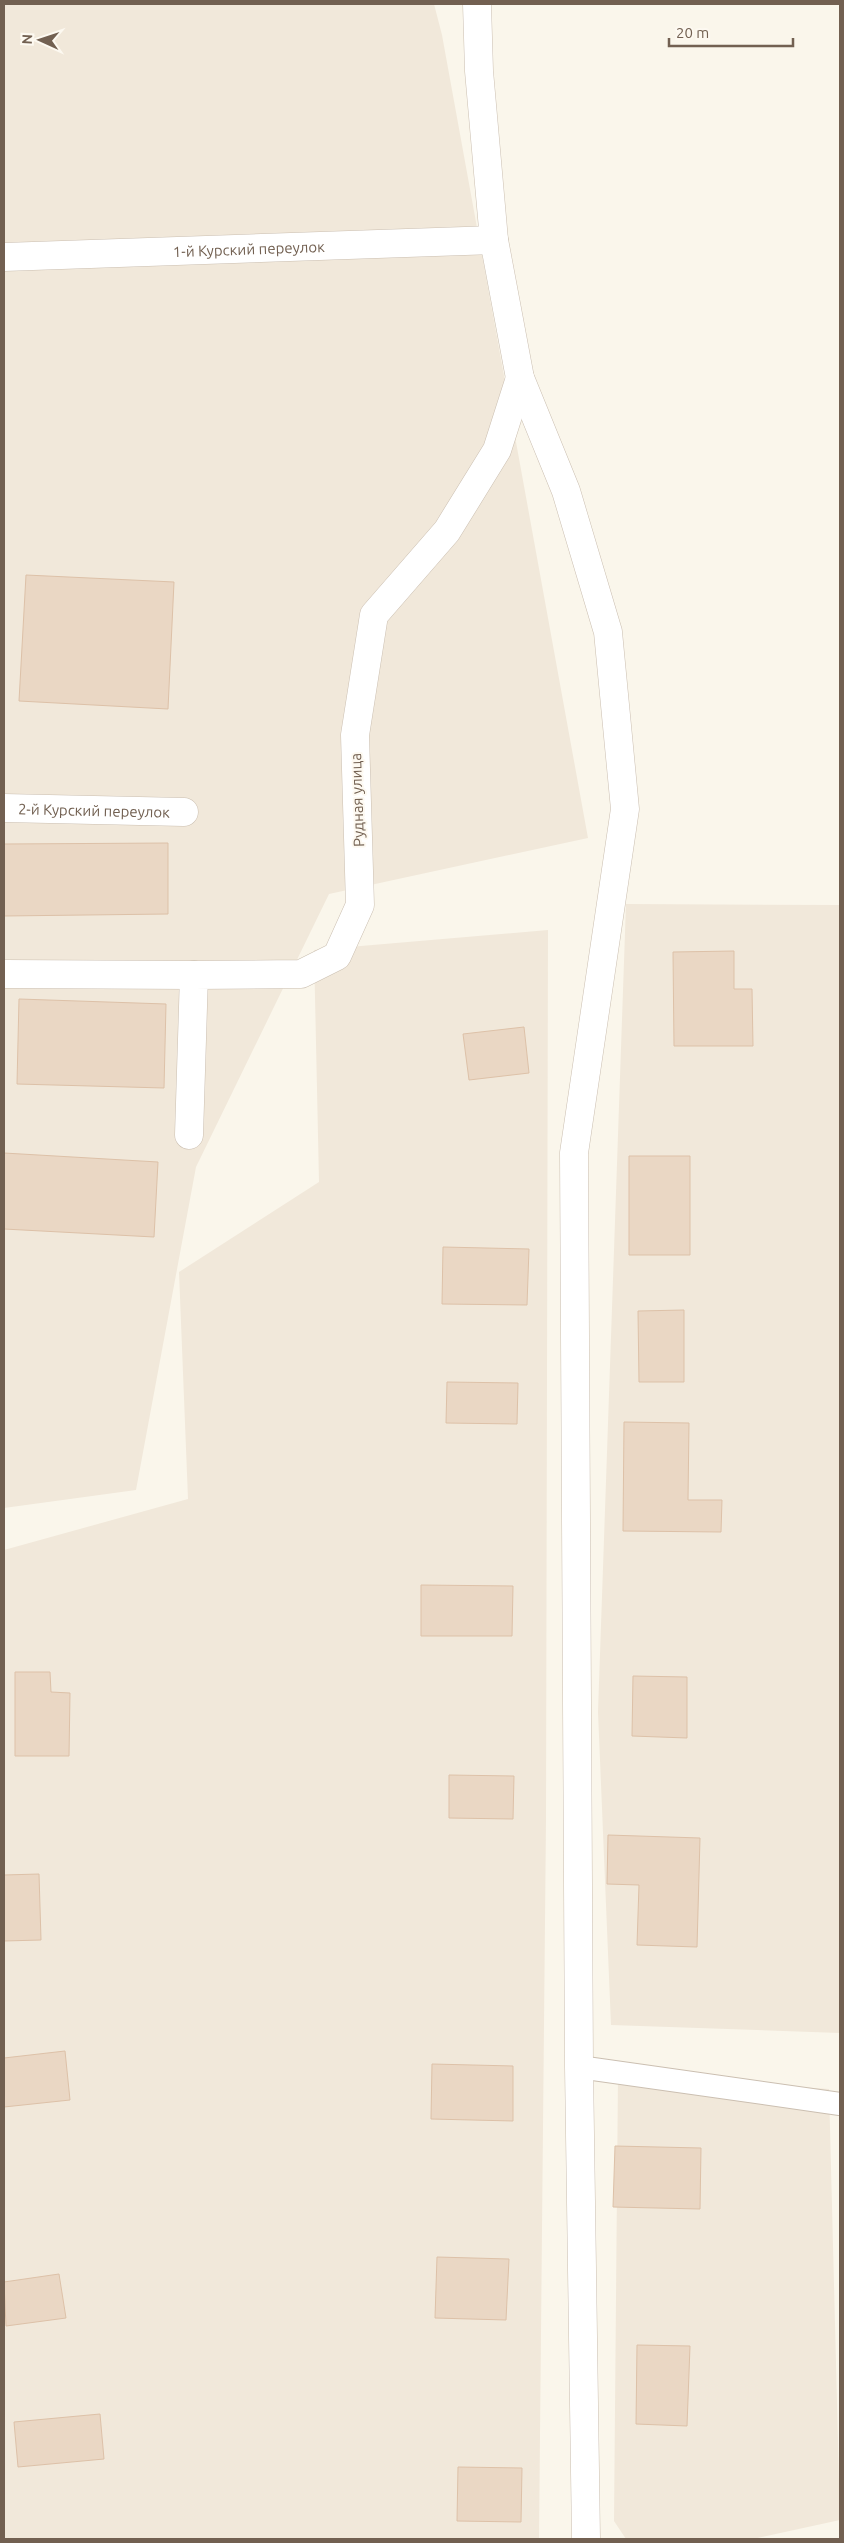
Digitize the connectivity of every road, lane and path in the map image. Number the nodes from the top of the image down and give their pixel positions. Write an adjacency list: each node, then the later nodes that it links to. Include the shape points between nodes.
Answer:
1 (477, 4): 2 (street, via 479,71)
2 (494, 240): 3 (street, 1-й Курский переулок); 4 (street)
3 (4, 257)
4 (520, 378): 8 (street, Рудная улица, via 497,450 447,531 374,615 355,735 360,906 337,956 301,974); 10 (street, via 566,491 608,632 625,808 574,1153)
5 (4, 808): 6 (street, 2-й Курский переулок)
6 (184, 812)
7 (4, 974): 8 (street, Рудная улица)
8 (194, 975): 9 (street)
9 (189, 1135)
10 (579, 2066): 11 (lane); 12 (street)
11 (840, 2104)
12 (586, 2539)

